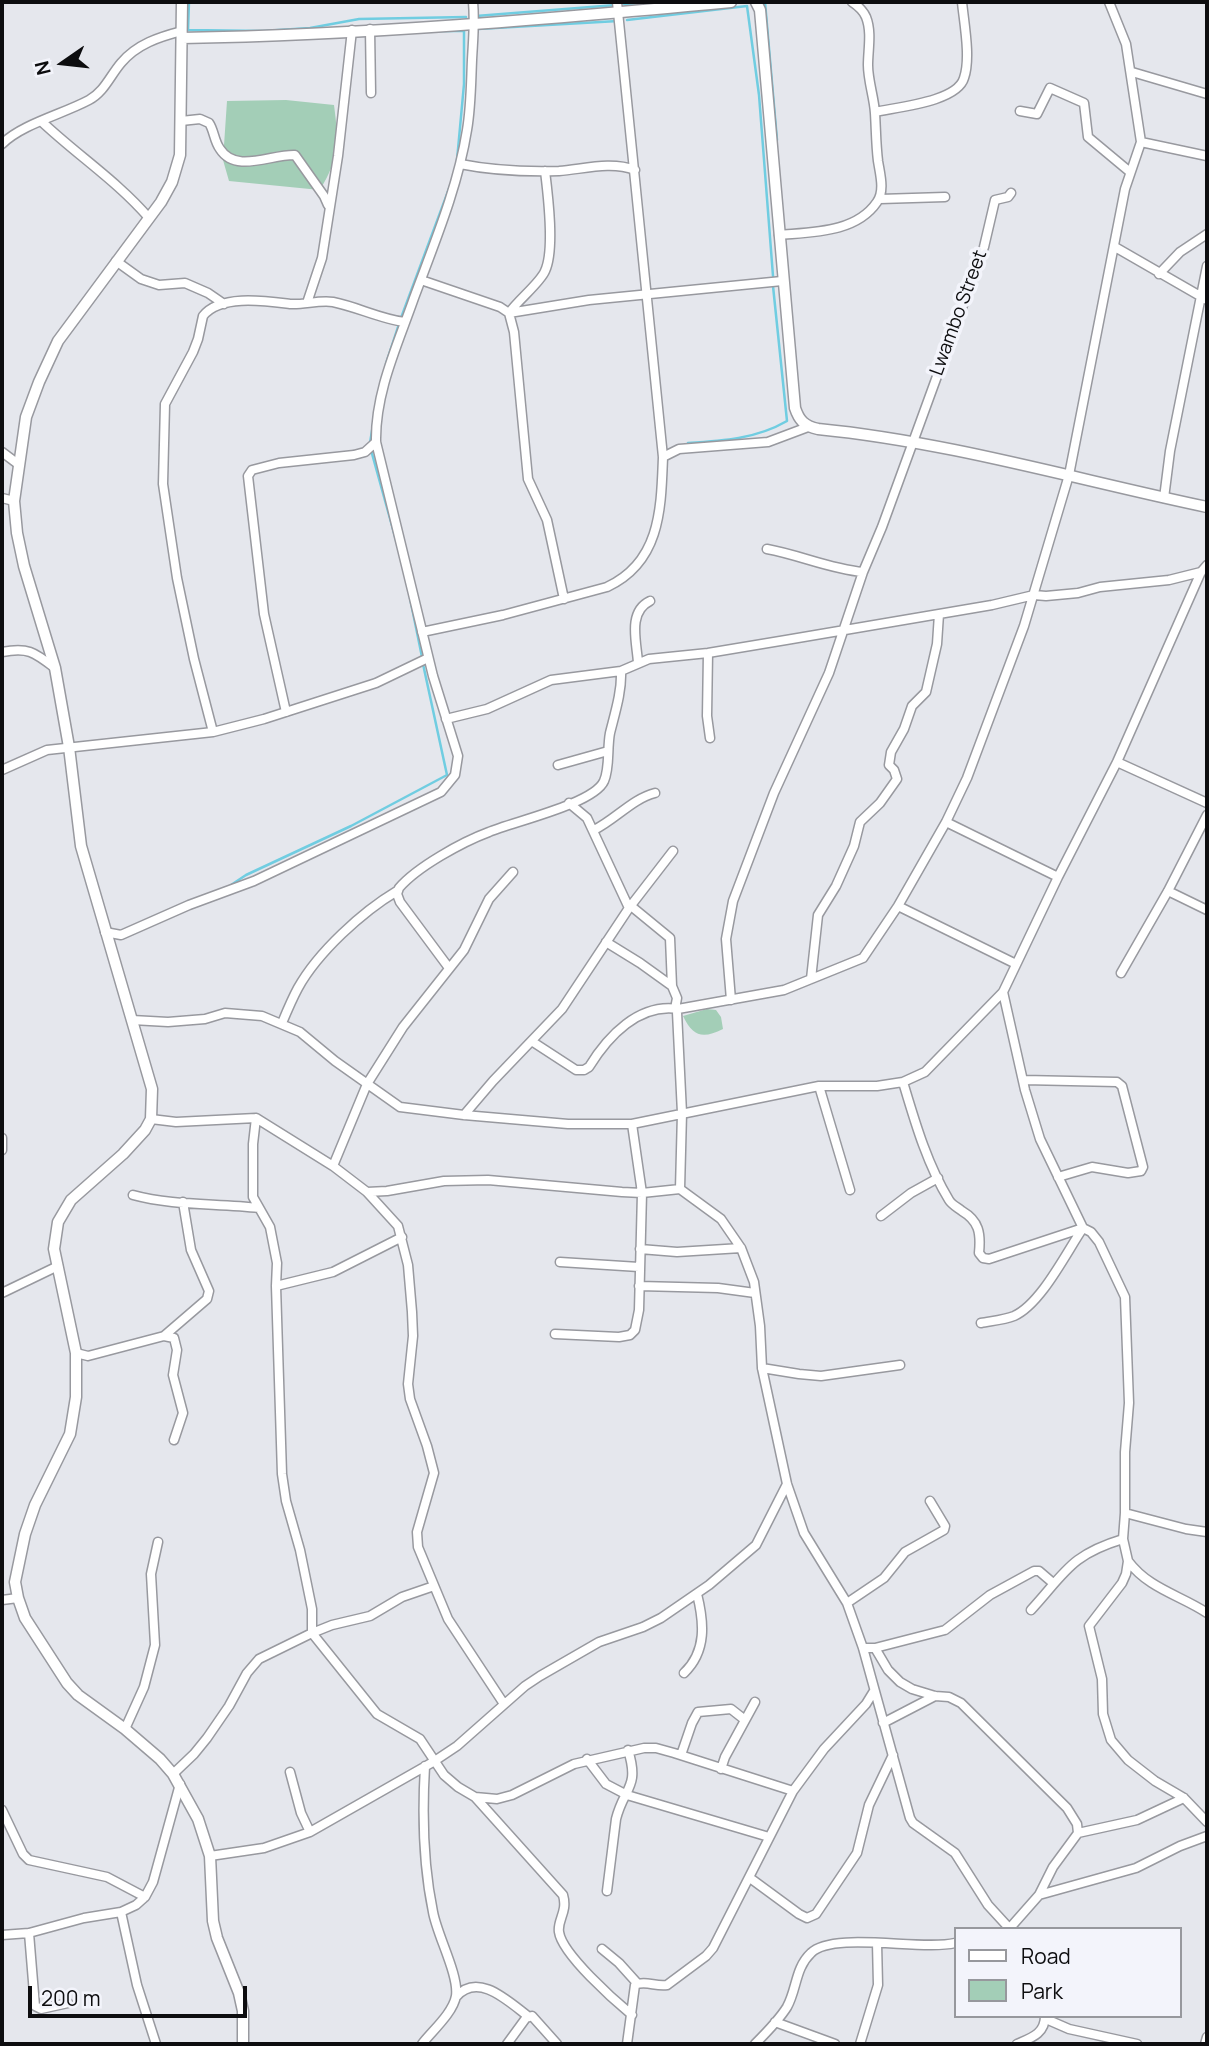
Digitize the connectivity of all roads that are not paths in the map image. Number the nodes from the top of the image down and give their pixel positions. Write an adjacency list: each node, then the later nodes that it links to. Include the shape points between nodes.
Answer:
1 (182, 2): 12 (street)
2 (472, 2): 9 (street)
3 (731, 2): 8 (street)
4 (756, 2): 33 (street)
5 (852, 2): 17 (street, via 867,19)
6 (962, 2): 17 (street, via 967,62 961,85 949,95)
7 (1109, 2): 13 (street)
8 (618, 7): 9 (street); 24 (street)
9 (475, 24): 10 (street); 23 (street)
10 (370, 29): 11 (street); 14 (street)
11 (352, 30): 12 (street, via 266,36); 30 (street)
12 (182, 34): 18 (street, via 144,44 121,62 91,99); 19 (street)
13 (1132, 72): 15 (street); 20 (street)
14 (371, 93)
15 (1207, 94)
16 (1020, 111): 26 (street, via 1037,114 1050,88 1084,103 1088,137)
17 (875, 112): 29 (street)
18 (41, 121): 21 (street); 31 (street)
19 (181, 121): 30 (street, via 209,123 220,149 240,161 295,155); 31 (street, via 180,155 172,182)
20 (1141, 142): 22 (street); 26 (street)
21 (2, 144)
22 (1207, 156)
23 (460, 164): 25 (street, via 495,171); 38 (street)
24 (635, 170): 25 (street, via 623,166); 40 (street)
25 (545, 171): 44 (street, via 547,266)
26 (1130, 172): 34 (street)
27 (1011, 192): 48 (street, Lwambo Street, via 995,200 984,247)
28 (945, 197): 29 (street)
29 (880, 199): 33 (street, via 855,222)
30 (329, 208): 42 (street, via 322,258)
31 (149, 218): 35 (street)
32 (1207, 234): 37 (street)
33 (779, 235): 39 (street)
34 (1115, 247): 37 (street); 52 (street)
35 (116, 261): 43 (street, via 141,279 159,285 184,284); 51 (street, via 58,341 26,417)
36 (1207, 266): 41 (street)
37 (1159, 274): 41 (street)
38 (421, 280): 44 (street); 45 (street)
39 (782, 281): 40 (street); 46 (street, via 794,408)
40 (647, 295): 44 (street); 50 (street)
41 (1205, 299): 54 (street, via 1170,451)
42 (307, 303): 43 (street, via 253,300); 45 (street, via 333,302)
43 (224, 304): 74 (street, via 203,316 198,339 163,414 163,484 170,536)
44 (509, 313): 61 (street, via 528,479 547,520)
45 (405, 323): 47 (street, via 379,402)
46 (808, 427): 48 (street); 50 (street, via 768,442 680,449)
47 (376, 442): 65 (street); 72 (street, via 354,455 279,463 251,470 248,476 264,614)
48 (912, 442): 52 (street); 59 (street, Lwambo Street)
49 (2, 452): 51 (street)
50 (663, 457): 61 (street, via 661,509 649,548 622,580)
51 (18, 464): 55 (street)
52 (1069, 475): 54 (street); 60 (street)
53 (2, 498): 55 (street)
54 (1164, 498): 56 (street)
55 (14, 501): 70 (street, via 24,566)
56 (1207, 507)
57 (767, 549): 59 (street)
58 (1204, 568): 60 (street, via 1169,580); 78 (street)
59 (863, 572): 64 (street, Lwambo Street)
60 (1034, 595): 63 (street); 85 (street, via 967,778)
61 (564, 598): 65 (street)
62 (650, 601): 69 (street, via 640,607 635,619)
63 (939, 614): 64 (street); 100 (street, via 926,692 912,706 889,758 897,779 860,822 836,886 818,915)
64 (842, 631): 67 (street); 103 (street, Lwambo Street, via 829,673 774,793 733,901 726,939)
65 (422, 632): 68 (street)
66 (2, 652): 70 (street, via 26,650)
67 (708, 653): 69 (street); 75 (street)
68 (428, 657): 72 (street, via 376,683); 73 (street)
69 (638, 663): 71 (street)
70 (55, 667): 76 (street)
71 (621, 671): 73 (street, via 551,680 486,709); 77 (street)
72 (286, 712): 74 (street)
73 (446, 719): 95 (street, via 458,756 455,775 442,792 254,881 121,936)
74 (213, 732): 76 (street)
75 (710, 738)
76 (69, 747): 80 (street, via 47,750); 95 (street, via 81,846)
77 (608, 751): 79 (street); 82 (street, via 602,784)
78 (1117, 762): 83 (street); 89 (street)
79 (558, 765)
80 (2, 771)
81 (655, 793): 86 (street, via 636,799)
82 (569, 803): 86 (street, via 584,814); 90 (street, via 466,842)
83 (1207, 803)
84 (1207, 815): 91 (street)
85 (946, 822): 89 (street); 92 (street)
86 (594, 830): 93 (street)
87 (673, 851): 93 (street)
88 (513, 872): 98 (street, via 489,899 464,950)
89 (1058, 877): 97 (street)
90 (397, 891): 98 (street, via 400,902); 106 (street, via 354,921 320,960 298,987)
91 (1168, 891): 94 (street); 99 (street)
92 (898, 906): 97 (street); 100 (street, via 863,958)
93 (630, 907): 96 (street); 101 (street, via 670,939)
94 (1207, 911)
95 (105, 932): 105 (street)
96 (606, 942): 101 (street); 107 (street, via 569,999)
97 (1016, 964): 102 (street)
98 (449, 968): 110 (street, via 403,1027)
99 (1121, 973)
100 (810, 979): 103 (street, via 783,990)
101 (672, 986): 104 (street)
102 (1003, 992): 108 (street); 109 (street, via 925,1072)
103 (731, 1000): 104 (street)
104 (677, 1009): 107 (street, via 660,1008 629,1021 584,1070 576,1070); 112 (street)
105 (132, 1020): 106 (street, via 168,1022 225,1013); 115 (street, via 152,1089)
106 (282, 1023): 110 (street)
107 (533, 1042): 113 (street)
108 (1024, 1080): 120 (street, via 1040,1139); 120 (street, via 1117,1082 1122,1086 1141,1171 1092,1167)
109 (903, 1082): 111 (street); 121 (street)
110 (367, 1084): 113 (street, via 400,1107); 119 (street)
111 (819, 1086): 112 (street); 123 (street)
112 (682, 1113): 116 (street); 122 (street)
113 (464, 1115): 116 (street, via 568,1125)
114 (256, 1118): 115 (street); 119 (street); 128 (street, via 253,1197)
115 (151, 1119): 135 (street, via 138,1139 63,1211 54,1237)
116 (632, 1124): 125 (street)
117 (2, 1138): 118 (street)
118 (2, 1150)
119 (332, 1166): 124 (street)
120 (1058, 1177): 130 (street)
121 (938, 1178): 129 (street); 130 (street, via 952,1204 975,1221 983,1258)
122 (680, 1189): 125 (street); 132 (street, via 721,1219)
123 (850, 1190)
124 (367, 1192): 125 (street, via 444,1181 497,1181); 131 (street, via 398,1226)
125 (642, 1193): 133 (street)
126 (133, 1195): 127 (street)
127 (183, 1202): 128 (street); 143 (street, via 191,1250 209,1295)
128 (259, 1208): 137 (street, via 275,1244)
129 (881, 1216)
130 (1083, 1228): 141 (street, via 1038,1296 1021,1312); 150 (street, via 1099,1242 1125,1297 1129,1366)
131 (402, 1237): 137 (street, via 333,1272); 156 (street, via 412,1312 410,1399 433,1473 416,1539)
132 (741, 1248): 133 (street); 140 (street)
133 (640, 1249): 136 (street)
134 (560, 1262): 136 (street)
135 (58, 1266): 139 (street); 144 (street)
136 (639, 1267): 138 (street)
137 (276, 1286): 163 (street, via 282,1474 313,1609)
138 (639, 1286): 140 (street); 142 (street, via 637,1320 630,1335)
139 (2, 1293)
140 (755, 1293): 146 (street)
141 (981, 1322)
142 (555, 1334)
143 (164, 1335): 144 (street, via 88,1356); 147 (street, via 174,1338 177,1350 173,1376 183,1413)
144 (76, 1353): 158 (street, via 70,1434 25,1534 15,1582)
145 (900, 1365): 146 (street, via 821,1376)
146 (762, 1368): 148 (street)
147 (174, 1440)
148 (787, 1484): 157 (street, via 760,1540); 160 (street, via 804,1533)
149 (930, 1501): 160 (street, via 944,1530 905,1552 884,1578)
150 (1125, 1513): 151 (street); 152 (street)
151 (1207, 1532)
152 (1123, 1539): 154 (street); 155 (street, via 1074,1560)
153 (158, 1542): 173 (street, via 151,1574 155,1645)
154 (1128, 1562): 162 (street, via 1157,1588); 186 (street, via 1122,1583 1089,1626 1102,1679 1104,1719 1111,1740 1128,1760)
155 (1053, 1583): 161 (street); 165 (street, via 1034,1571 990,1595 945,1630)
156 (433, 1587): 163 (street, via 402,1597 370,1616); 170 (street, via 448,1619)
157 (697, 1594): 166 (street, via 701,1644); 170 (street, via 650,1624 599,1642 560,1664)
158 (18, 1598): 159 (street); 173 (street, via 25,1618 67,1683)
159 (2, 1600)
160 (847, 1604): 164 (street)
161 (1031, 1610)
162 (1207, 1613)
163 (312, 1633): 178 (street, via 377,1714 420,1739); 181 (street, via 253,1665 207,1738)
164 (863, 1648): 165 (street); 167 (street)
165 (875, 1648): 168 (street, via 901,1682)
166 (684, 1673)
167 (874, 1691): 172 (street); 183 (street)
168 (935, 1696): 172 (street); 190 (street, via 949,1696 961,1703 1067,1808)
169 (755, 1702): 171 (street)
170 (504, 1704): 178 (street, via 476,1731)
171 (745, 1720): 175 (street, via 731,1709 698,1712); 179 (street)
172 (883, 1723): 176 (street)
173 (125, 1729): 181 (street)
174 (628, 1750): 175 (street, via 656,1748); 177 (street); 184 (street, via 634,1773)
175 (681, 1755): 179 (street)
176 (892, 1755): 194 (street, via 869,1805 857,1853 816,1914 804,1917); 199 (street, via 913,1823 955,1853)
177 (587, 1759): 184 (street, via 606,1784); 185 (street, via 512,1795)
178 (429, 1764): 185 (street); 189 (street); 207 (street, via 422,1834 435,1922)
179 (721, 1769): 183 (street)
180 (290, 1772): 189 (street)
181 (173, 1774): 182 (street)
182 (180, 1784): 193 (street); 197 (street)
183 (793, 1791): 192 (street)
184 (627, 1795): 192 (street); 195 (street, via 616,1819)
185 (475, 1797): 209 (street, via 563,1895 562,1940 583,1970)
186 (1184, 1798): 188 (street); 190 (street, via 1137,1820)
187 (2, 1810): 197 (street, via 29,1860 107,1877)
188 (1207, 1822)
189 (310, 1832): 193 (street, via 264,1847)
190 (1078, 1833): 196 (street)
191 (1207, 1836): 196 (street, via 1136,1868)
192 (769, 1837): 194 (street)
193 (210, 1856): 216 (street, via 213,1921 239,1993)
194 (750, 1878): 206 (street, via 706,1956 667,1985)
195 (607, 1891)
196 (1039, 1895): 200 (street)
197 (145, 1897): 198 (street)
198 (121, 1912): 201 (street); 215 (street)
199 (1007, 1927)
200 (1011, 1927)
201 (29, 1933): 202 (street); 208 (street, via 35,2006 41,2009)
202 (2, 1935)
203 (877, 1943): 204 (street, via 935,1947); 212 (street, via 835,1944 811,1953 797,1974 788,2005); 223 (street, via 878,1985)
204 (954, 1943)
205 (602, 1949): 206 (street)
206 (637, 1983): 209 (street)
207 (456, 1997): 210 (street, via 478,1987 495,1992); 217 (street)
208 (68, 2003)
209 (632, 2015): 220 (street)
210 (528, 2017): 218 (street); 219 (street, via 537,2020)
211 (1046, 2018): 224 (street, via 1040,2032); 225 (street, via 1069,2029)
212 (775, 2022): 214 (street); 221 (street)
213 (1207, 2037): 226 (street)
214 (813, 2040): 222 (street)
215 (156, 2044)
216 (243, 2044)
217 (422, 2044)
218 (507, 2044)
219 (557, 2044)
220 (627, 2044)
221 (755, 2044)
222 (835, 2044)
223 (860, 2044)
224 (1017, 2044)
225 (1137, 2044)
226 (1205, 2044)

